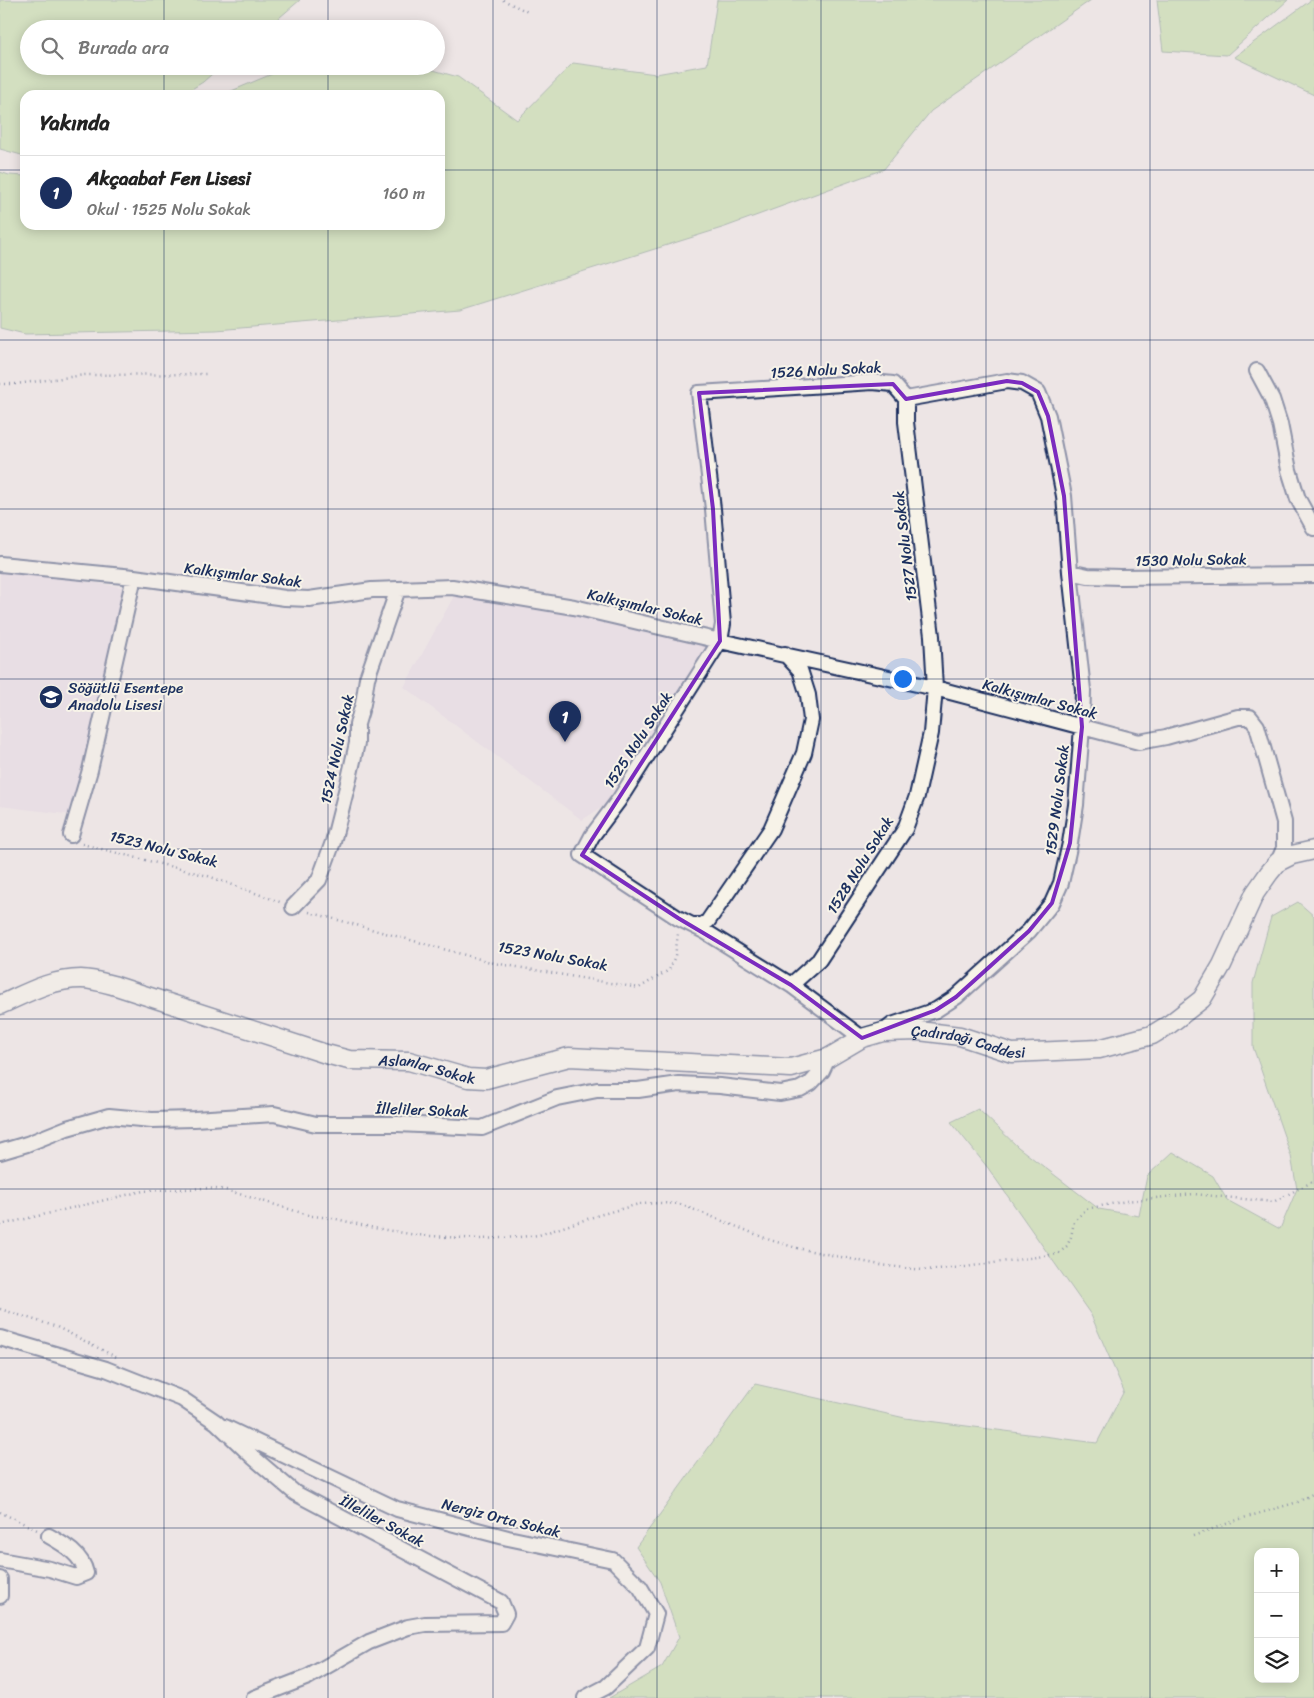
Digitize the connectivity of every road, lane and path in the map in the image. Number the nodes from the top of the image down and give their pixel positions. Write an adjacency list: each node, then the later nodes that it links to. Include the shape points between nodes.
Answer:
1 (503, 0): 2 (path)
2 (530, 13)
3 (1257, 371): 7 (street, via 1272,399 1298,499)
4 (207, 374): 5 (path, via 85,375)
5 (0, 384)
6 (906, 400): 9 (street, via 1007,381 1022,383 1038,392 1048,416 1064,496); 13 (street, 1526 Nolu Sokak, via 893,384 873,382 699,393 713,509 722,624); 15 (street, 1527 Nolu Sokak)
7 (1314, 528)
8 (0, 564): 11 (street, Kalkışımlar Sokak)
9 (1070, 572): 10 (street, 1530 Nolu Sokak, via 1120,577); 16 (street, 1529 Nolu Sokak, via 1082,690)
10 (1314, 574)
11 (134, 577): 12 (street, Kalkışımlar Sokak, via 285,598 309,599); 17 (street, via 90,770)
12 (398, 589): 13 (street, Kalkışımlar Sokak, via 452,587 574,606); 20 (street, 1524 Nolu Sokak, via 367,678 357,724 357,743 333,842 319,880)
13 (720, 641): 14 (street, Kalkışımlar Sokak); 21 (street, 1525 Nolu Sokak, via 582,855)
14 (785, 654): 15 (street, Kalkışımlar Sokak); 21 (street, via 800,670 808,695 811,720 804,753 771,829 708,921)
15 (935, 688): 16 (street, Kalkışımlar Sokak); 22 (street, 1528 Nolu Sokak, via 931,734 917,796 904,829 819,960)
16 (1082, 727): 19 (street, Kalkışımlar Sokak, via 1139,742 1166,738 1238,717 1250,717 1257,726 1284,822 1284,848); 24 (street, 1529 Nolu Sokak, via 1070,843 1061,883 1052,903 1029,932 956,997 936,1010 892,1025)
17 (71, 835): 20 (path, 1523 Nolu Sokak, via 83,846 208,876)
18 (1314, 850): 19 (street)
19 (1278, 862): 24 (street, Çadırdağı Caddesi, via 1255,893 1222,965 1202,999 1152,1035 1099,1049 1012,1053 960,1036 919,1031)
20 (293, 907): 21 (path, 1523 Nolu Sokak, via 494,963 639,988 669,970 676,956 678,932 682,927)
21 (692, 925): 22 (street)
22 (791, 985): 25 (street)
23 (0, 1005): 26 (street, Aslanlar Sokak, via 40,986 61,980 83,979 116,986 349,1060 409,1061 468,1078 486,1079 569,1057 786,1068)
24 (883, 1032): 25 (street, Çadırdağı Caddesi)
25 (862, 1038): 26 (street, Aslanlar Sokak)
26 (828, 1058): 27 (street, İlleliler Sokak, via 822,1071 800,1089 780,1093 679,1084 638,1090 597,1090 556,1098 482,1128 316,1124 274,1114 194,1120 109,1116)
27 (0, 1152)
28 (1314, 1181): 29 (path, via 1273,1202 1194,1194 1086,1209 1074,1222 1067,1246 1058,1254 924,1270 811,1252 770,1240 680,1204 660,1203 639,1204 539,1234 499,1239 402,1233 312,1216 226,1190 205,1188 123,1195)
29 (0, 1225)
30 (0, 1308): 32 (path, via 57,1327)
31 (0, 1338): 33 (street, İlleliler Sokak, via 106,1369 182,1399)
32 (119, 1359)
33 (216, 1422): 41 (street, İlleliler Sokak, via 295,1493 501,1602 506,1614 501,1623 425,1624 408,1628 369,1642 308,1677); 42 (street, Nergiz Orta Sokak, via 397,1508 508,1538 613,1560 640,1587 656,1614 647,1648 606,1687)
34 (1314, 1493): 37 (path, via 1298,1502)
35 (0, 1512): 36 (path)
36 (49, 1536): 38 (street, via 84,1563 86,1573 76,1577)
37 (1193, 1536)
38 (0, 1560)
39 (0, 1579): 40 (street)
40 (0, 1596)
41 (254, 1698)
42 (585, 1698)

